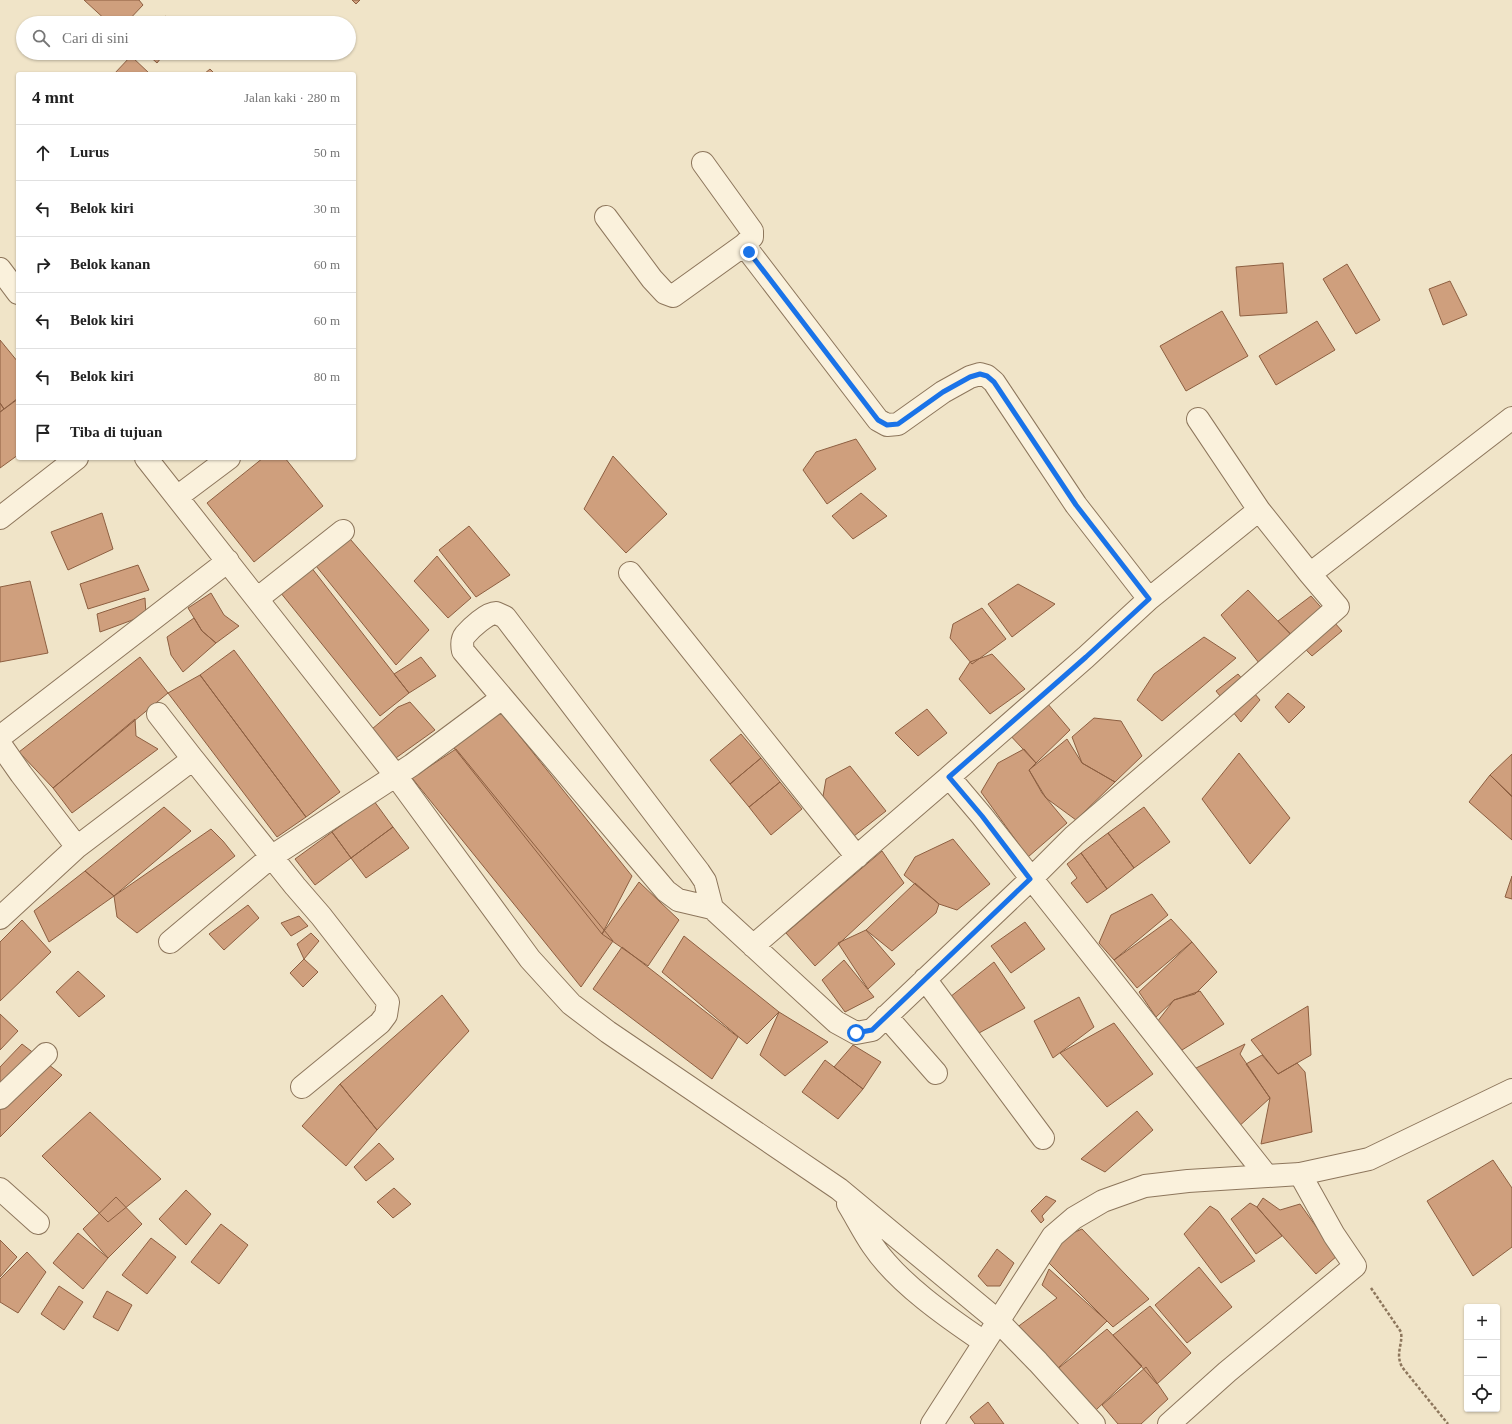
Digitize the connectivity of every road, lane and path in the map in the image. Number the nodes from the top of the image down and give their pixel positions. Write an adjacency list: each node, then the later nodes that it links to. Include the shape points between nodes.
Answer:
1 (703, 163): 3 (street, via 753,233)
2 (606, 217): 3 (street, via 656,283 665,293 673,296)
3 (744, 246): 19 (street, via 878,420 887,425 898,424 943,392 980,374 994,382 1076,505)
4 (0, 269): 5 (street)
5 (16, 290)
6 (1512, 418): 17 (street)
7 (1198, 419): 12 (street)
8 (73, 460): 13 (street)
9 (148, 460): 11 (street)
10 (226, 460): 11 (street)
11 (177, 497): 15 (street)
12 (1259, 510): 17 (street); 19 (street)
13 (0, 518)
14 (343, 531): 18 (street)
15 (228, 561): 18 (street); 22 (street)
16 (630, 573): 29 (street)
17 (1310, 574): 30 (street, via 1338,607 1074,836)
18 (257, 599): 25 (street)
19 (1149, 599): 26 (street)
20 (502, 698): 25 (street); 31 (street, via 666,890 678,900); 31 (street, via 462,647 464,636 492,613 505,617 699,872 705,881)
21 (158, 714): 24 (street)
22 (0, 737)
23 (0, 744): 27 (street)
24 (193, 759): 27 (street); 28 (street)
25 (396, 776): 28 (street); 46 (street, via 530,959 571,1004 608,1032)
26 (949, 777): 29 (street); 30 (street)
27 (77, 847): 32 (street)
28 (271, 857): 33 (street); 39 (street, via 322,916 388,1002 386,1015 380,1023)
29 (857, 857): 34 (street)
30 (1030, 879): 35 (street); 44 (street)
31 (712, 908): 34 (street)
32 (0, 918)
33 (170, 942)
34 (753, 946): 36 (street, via 836,1022 856,1033 872,1030)
35 (925, 979): 36 (street); 42 (street)
36 (886, 1016): 38 (street)
37 (46, 1054): 41 (street)
38 (936, 1073)
39 (302, 1086)
40 (1512, 1090): 43 (street, via 1369,1159)
41 (0, 1098)
42 (1043, 1138)
43 (1300, 1174): 44 (street); 48 (street, via 1334,1235)
44 (1266, 1176): 49 (street, via 1145,1186 1103,1201 1074,1218 1053,1236)
45 (0, 1189): 47 (street)
46 (839, 1189): 49 (street); 50 (street, via 873,1246 898,1276)
47 (38, 1223)
48 (1355, 1266): 53 (street, via 1227,1372); 54 (path, via 1401,1332 1398,1353 1402,1367)
49 (998, 1321): 50 (street); 52 (street)
50 (984, 1342): 51 (street)
51 (932, 1424)
52 (1094, 1424)
53 (1169, 1424)
54 (1448, 1424)

